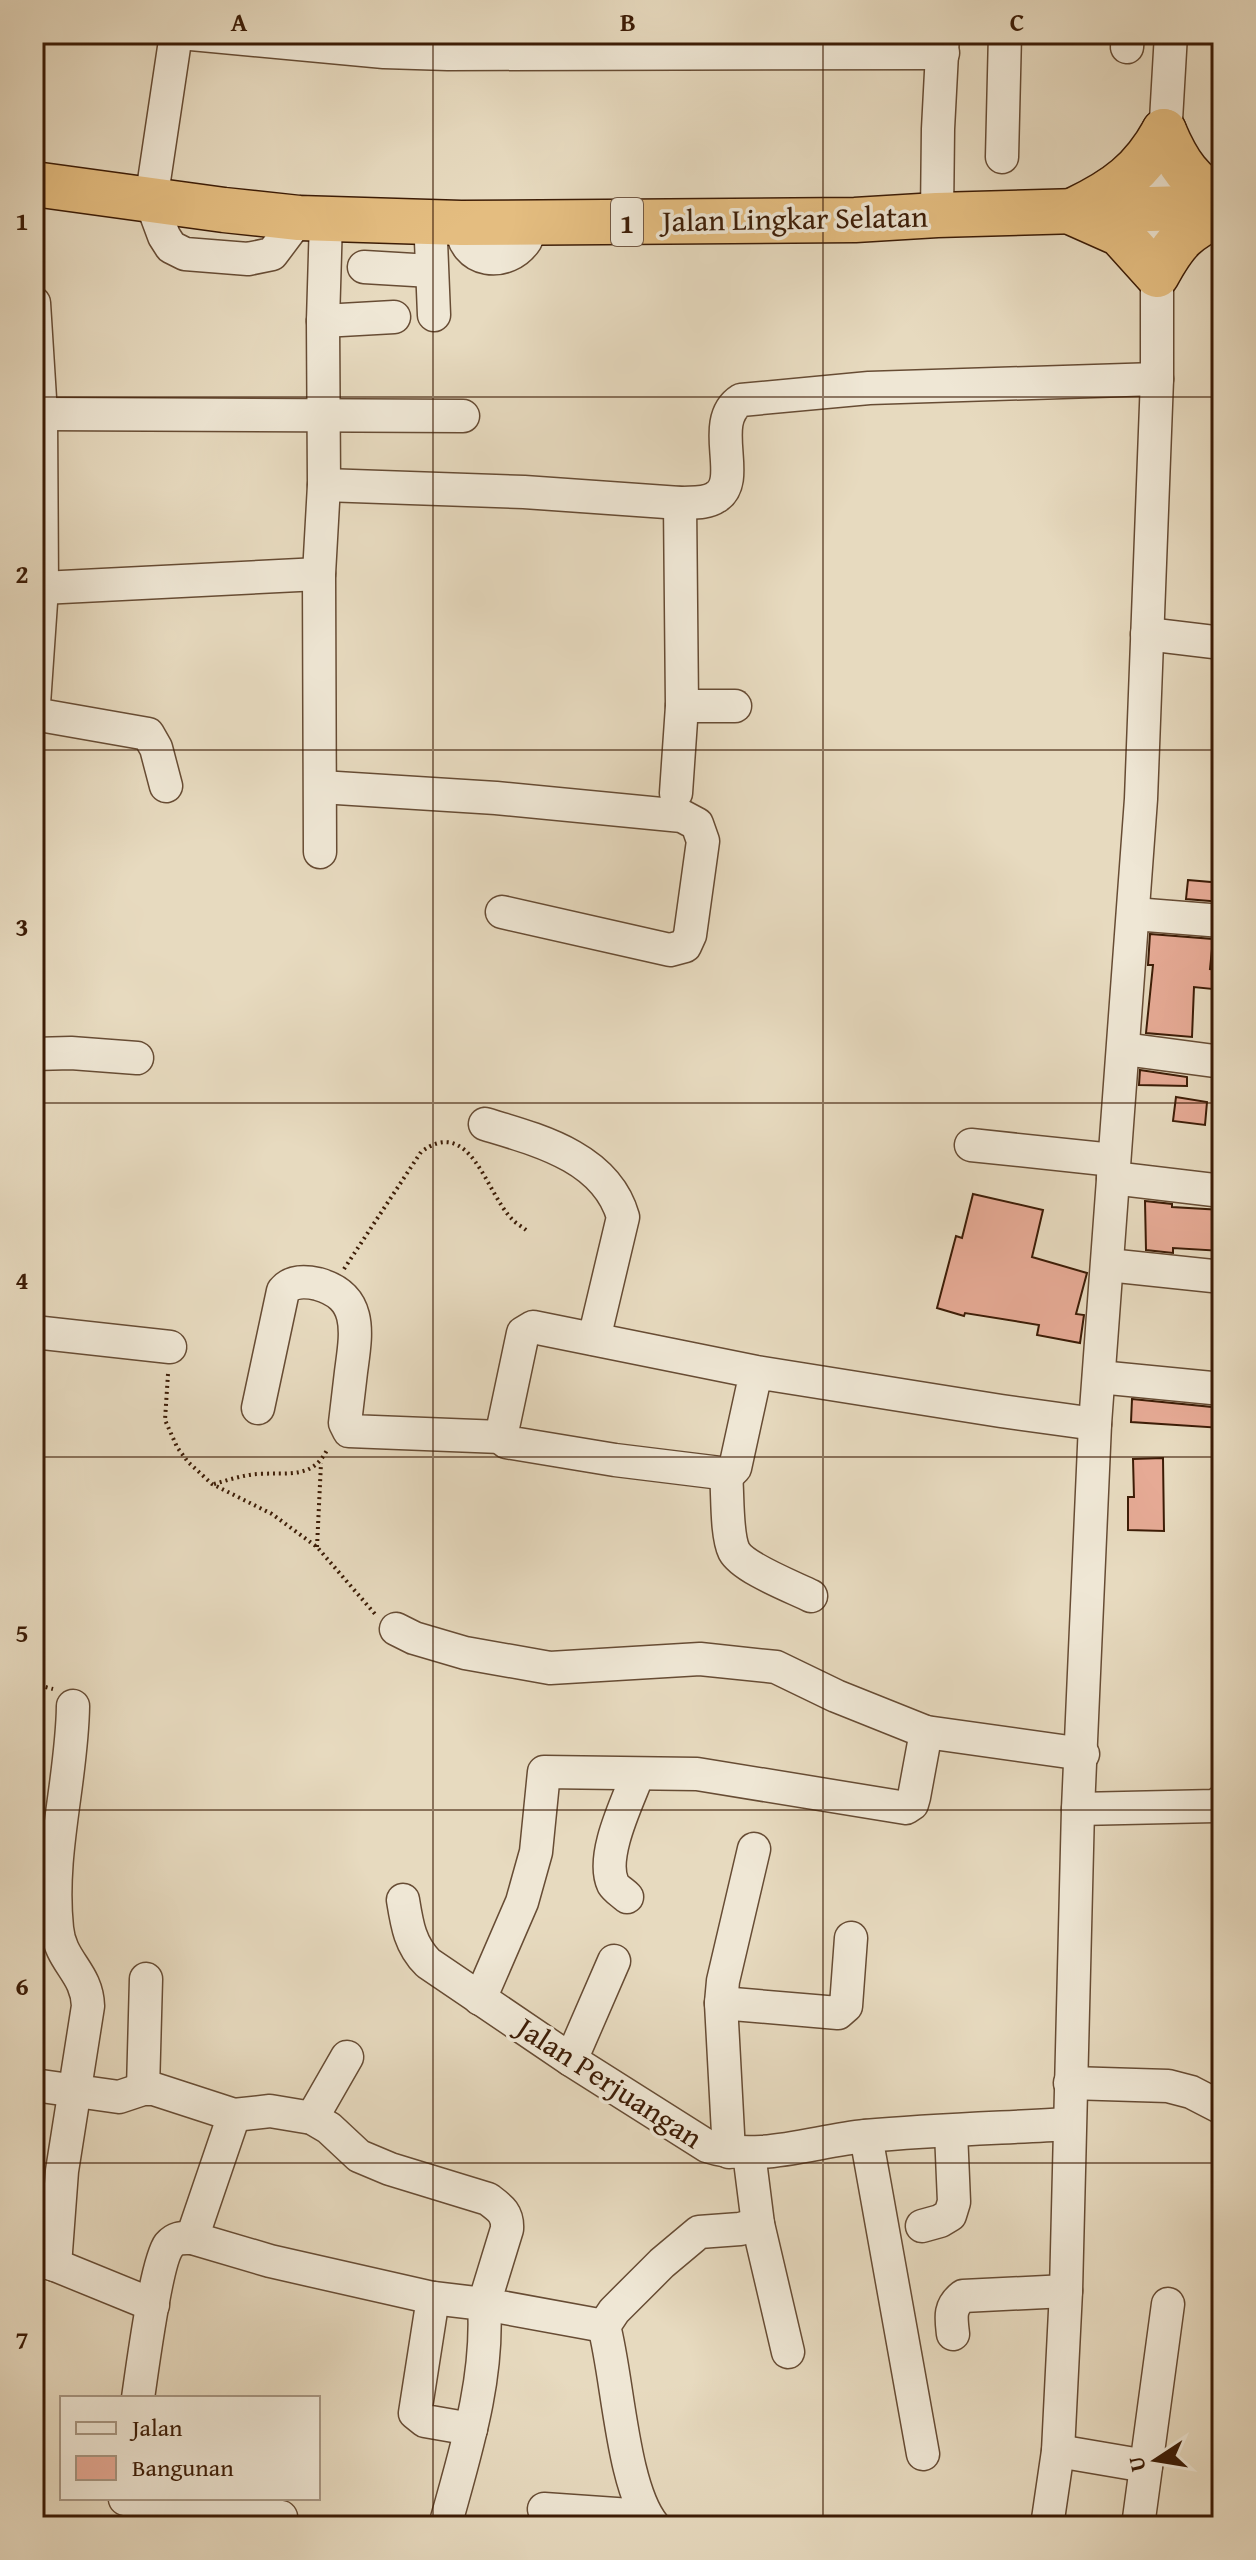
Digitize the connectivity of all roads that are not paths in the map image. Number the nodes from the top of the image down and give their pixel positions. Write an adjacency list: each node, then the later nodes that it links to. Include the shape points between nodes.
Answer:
1 (176, 34): 10 (street)
2 (191, 34): 5 (street, via 423,53)
3 (1005, 34): 7 (street)
4 (1171, 34): 6 (street)
5 (943, 44): 15 (street)
6 (1164, 131): 9 (highway, via 1190,178); 11 (street); 13 (highway, via 1127,180)
7 (1002, 157)
8 (34, 184): 10 (highway, Jalan Lingkar Selatan / 1)
9 (1222, 200)
10 (151, 201): 16 (highway, Jalan Lingkar Selatan / 1)
11 (1161, 207): 12 (highway, Jalan Lingkar Selatan / 1); 13 (highway, Jalan Lingkar Selatan / 1); 20 (street)
12 (1222, 207)
13 (1070, 212): 15 (highway, Jalan Lingkar Selatan / 1); 20 (highway, via 1120,234)
14 (1222, 213): 20 (highway, via 1193,226)
15 (937, 215): 17 (highway, Jalan Lingkar Selatan / 1)
16 (312, 219): 17 (highway, Jalan Lingkar Selatan / 1); 24 (street)
17 (444, 222): 19 (street, via 431,241)
18 (364, 267): 19 (street)
19 (431, 271): 22 (street)
20 (1157, 275): 25 (street)
21 (34, 303): 28 (street)
22 (434, 315)
23 (394, 317): 24 (street)
24 (323, 321): 26 (street)
25 (1157, 379): 30 (street, via 869,388 741,400 726,419 723,491 701,502); 33 (street)
26 (323, 414): 27 (street); 28 (street); 29 (street)
27 (463, 416)
28 (39, 424): 32 (street)
29 (324, 485): 30 (street); 31 (street)
30 (680, 503): 36 (street)
31 (319, 574): 32 (street); 40 (street)
32 (42, 588): 35 (street)
33 (1147, 634): 34 (street); 44 (street)
34 (1222, 643)
35 (34, 704)
36 (682, 706): 37 (street); 41 (street)
37 (735, 706)
38 (34, 714): 39 (street, via 148,734)
39 (166, 786)
40 (321, 787): 42 (street); 43 (street, via 672,815 697,824 703,841 685,946 670,950)
41 (676, 793)
42 (320, 852)
43 (502, 912)
44 (1134, 914): 45 (street); 46 (street)
45 (1222, 921)
46 (1124, 1049): 49 (street); 52 (street)
47 (34, 1054): 48 (street)
48 (137, 1058)
49 (1222, 1062)
50 (485, 1124): 57 (street, via 565,1151 618,1199 623,1217)
51 (971, 1145): 52 (street)
52 (1113, 1169): 53 (street); 54 (street)
53 (1222, 1191)
54 (1108, 1265): 55 (street); 60 (street)
55 (1222, 1277)
56 (34, 1332): 58 (street)
57 (594, 1339): 59 (street); 64 (street, via 533,1327 525,1330)
58 (170, 1347)
59 (756, 1372): 63 (street); 65 (street, via 735,1468)
60 (1099, 1377): 61 (street); 63 (street)
61 (1222, 1389)
62 (258, 1408): 64 (street, via 283,1291 310,1282 332,1288 353,1312 357,1330 345,1423 349,1431)
63 (1095, 1424): 70 (street)
64 (501, 1437): 65 (street, via 522,1445)
65 (726, 1474): 66 (street, via 735,1553)
66 (811, 1596)
67 (396, 1629): 69 (street, via 457,1651 550,1668 700,1659 776,1667)
68 (73, 1706): 86 (street, via 54,1878 62,1949 87,1989)
69 (926, 1732): 70 (street); 71 (street, via 914,1797 906,1808 697,1774)
70 (1083, 1754): 73 (street)
71 (638, 1774): 75 (street, via 611,1848 614,1885); 80 (street, via 544,1772 536,1852 522,1902)
72 (1222, 1801): 73 (street, via 1215,1806)
73 (1078, 1809): 84 (street)
74 (754, 1849): 81 (street)
75 (627, 1897)
76 (403, 1900): 80 (street, Jalan Perjuangan, via 408,1933 418,1952)
77 (851, 1938): 81 (street, via 846,2006 838,2013)
78 (614, 1961): 83 (street)
79 (146, 1979): 87 (street)
80 (480, 1999): 83 (street, Jalan Perjuangan)
81 (721, 2003): 94 (street)
82 (347, 2057): 90 (street)
83 (571, 2060): 94 (street, Jalan Perjuangan, via 707,2146)
84 (1070, 2083): 88 (street, via 1168,2086); 91 (street)
85 (34, 2085): 86 (street)
86 (73, 2089): 87 (street, via 119,2097); 98 (street)
87 (143, 2089): 89 (street)
88 (1222, 2108)
89 (234, 2115): 90 (street, via 270,2111); 97 (street)
90 (312, 2118): 101 (street, via 359,2156 488,2199 501,2209 508,2217 507,2229)
91 (1069, 2124): 92 (street); 99 (street)
92 (951, 2132): 93 (street); 96 (street, via 950,2215)
93 (866, 2136): 94 (street); 110 (street)
94 (739, 2152): 95 (street)
95 (758, 2224): 104 (street, via 699,2232); 106 (street)
96 (922, 2226)
97 (192, 2238): 100 (street); 103 (street, via 171,2243)
98 (45, 2262): 103 (street)
99 (1066, 2291): 105 (street, via 963,2296 951,2312); 109 (street)
100 (433, 2298): 101 (street); 108 (street, via 415,2413 425,2421)
101 (484, 2304): 104 (street); 108 (street, via 485,2361)
102 (1168, 2304): 111 (street)
103 (153, 2305): 107 (street)
104 (604, 2326): 115 (street, via 635,2489)
105 (953, 2334)
106 (788, 2352)
107 (138, 2396)
108 (471, 2429): 116 (street)
109 (1058, 2451): 111 (street); 117 (street)
110 (923, 2454)
111 (1146, 2466): 118 (street)
112 (123, 2508): 114 (street)
113 (544, 2509): 115 (street)
114 (288, 2514)
115 (650, 2521)
116 (445, 2526)
117 (1047, 2526)
118 (1138, 2526)

